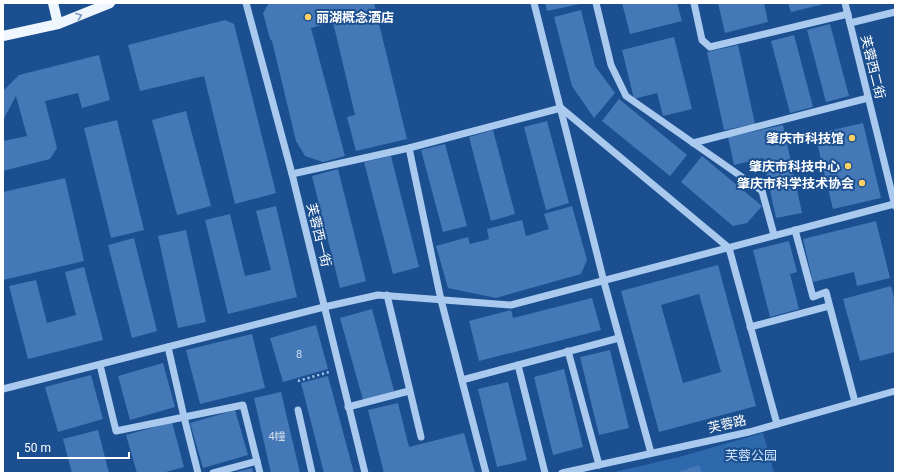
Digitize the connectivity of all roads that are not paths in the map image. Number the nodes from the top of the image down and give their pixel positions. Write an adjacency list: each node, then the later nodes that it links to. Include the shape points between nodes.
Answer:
1 (53, 3): 11 (main road)
2 (110, 3): 11 (main road, one-way to 2)
3 (246, 3): 19 (street, 芙蓉西一街)
4 (534, 3): 16 (street)
5 (596, 3): 17 (street, via 611,65 626,96)
6 (694, 3): 9 (street, via 702,40 710,47)
7 (845, 3): 9 (street, 芙蓉西二街)
8 (895, 12): 10 (street)
9 (848, 14): 10 (street, 芙蓉西二街)
10 (850, 23): 15 (street, 芙蓉西二街)
11 (58, 24): 12 (main road)
12 (28, 32): 13 (main road); 14 (main road)
13 (3, 36)
14 (3, 44)
15 (868, 98): 17 (street); 20 (street, 芙蓉西二街)
16 (561, 108): 18 (street); 23 (street); 24 (street)
17 (693, 143): 22 (street, via 762,191)
18 (409, 148): 19 (street); 26 (street)
19 (292, 174): 28 (street, 芙蓉西一街)
20 (895, 205): 21 (street)
21 (795, 230): 22 (street); 27 (street, via 812,297 826,292)
22 (774, 235): 23 (street)
23 (729, 248): 24 (street); 29 (street)
24 (604, 282): 26 (street, via 511,305); 30 (street)
25 (387, 296): 26 (street); 28 (street, via 378,295); 37 (street)
26 (441, 300): 35 (street)
27 (829, 306): 29 (street); 39 (street)
28 (324, 307): 31 (street); 40 (street, 芙蓉西一街)
29 (750, 327): 43 (street)
30 (619, 338): 32 (street); 45 (street)
31 (168, 347): 33 (street); 42 (street)
32 (568, 351): 34 (street); 47 (street)
33 (100, 364): 36 (street); 42 (street, via 116,431)
34 (518, 365): 35 (street); 54 (street)
35 (462, 380): 53 (street)
36 (3, 389)
37 (409, 391): 40 (street); 44 (street)
38 (895, 391): 39 (street, 芙蓉路)
39 (855, 402): 43 (street, 芙蓉路)
40 (348, 407): 52 (street, 芙蓉西一街)
41 (298, 410): 51 (street)
42 (184, 417): 46 (street, via 243,405); 48 (street)
43 (777, 424): 45 (street, 芙蓉路)
44 (420, 437)
45 (651, 454): 47 (street, 芙蓉路)
46 (257, 461): 49 (street); 50 (street)
47 (598, 465): 55 (street, 芙蓉路)
48 (198, 473)
49 (213, 473)
50 (260, 473)
51 (312, 473)
52 (365, 473)
53 (486, 473)
54 (545, 473)
55 (562, 473)

